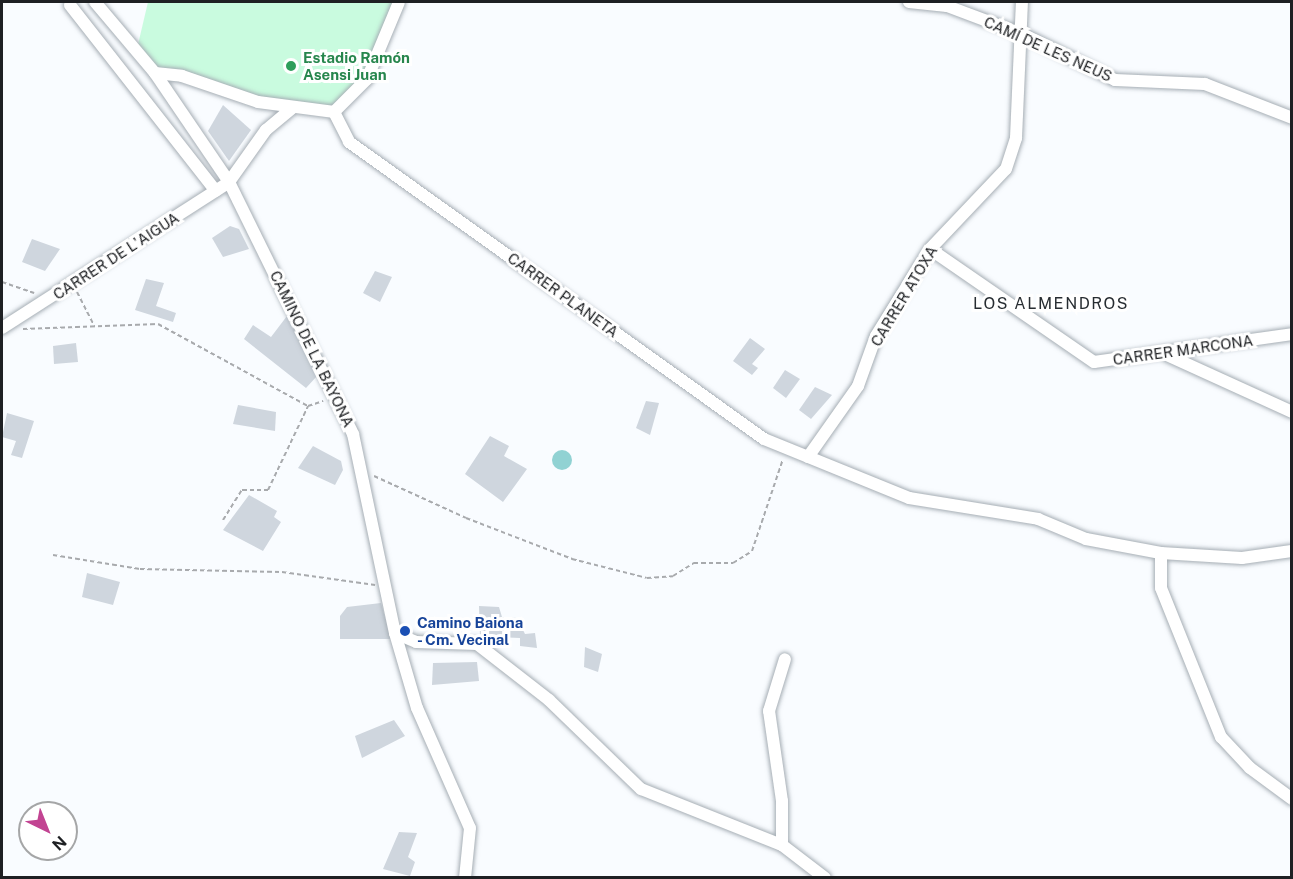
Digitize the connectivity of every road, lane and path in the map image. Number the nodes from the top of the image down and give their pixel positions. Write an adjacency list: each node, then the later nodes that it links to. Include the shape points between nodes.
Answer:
1 (95, 2): 7 (street, CAMINO DE LA BAYONA)
2 (399, 2): 9 (street, via 367,79)
3 (909, 2): 6 (street, CAMÍ DE LES NEUS, via 947,6)
4 (1022, 2): 6 (street, CARRER ATOXA)
5 (70, 5): 12 (street)
6 (1022, 34): 10 (street, CAMÍ DE LES NEUS, via 1115,80 1205,84); 13 (street, CARRER ATOXA, via 1016,138 1006,169)
7 (155, 73): 8 (street, via 182,76); 11 (street, CAMINO DE LA BAYONA)
8 (291, 109): 9 (street); 11 (street, CARRER DE L'AIGUA, via 266,130)
9 (334, 112): 24 (street, CARRER PLANETA, via 350,141)
10 (1292, 118)
11 (229, 182): 12 (street, CARRER DE L'AIGUA); 21 (street, CAMINO DE LA BAYONA)
12 (216, 191): 15 (street, CARRER DE L'AIGUA)
13 (930, 249): 20 (street, CARRER MARCONA, via 1094,362); 25 (street, CARRER ATOXA, via 876,336 858,386)
14 (2, 282): 16 (path)
15 (73, 284): 16 (street, CARRER DE L'AIGUA); 17 (path)
16 (51, 298): 18 (street, CARRER DE L'AIGUA)
17 (94, 326): 18 (path); 22 (path, via 158,324)
18 (7, 328)
19 (1292, 334): 20 (street, CARRER MARCONA)
20 (1166, 355): 23 (street)
21 (336, 396): 22 (path); 26 (street, CAMINO DE LA BAYONA, via 353,434)
22 (308, 406): 27 (path, via 268,490 242,490)
23 (1292, 412)
24 (786, 451): 25 (street, CARRER PLANETA); 26 (path, via 752,551 733,563 694,562 672,576 647,578 572,558 466,519)
25 (808, 457): 29 (street, CARRER PLANETA, via 909,498 1038,519 1086,539)
26 (361, 470): 31 (street, CAMINO DE LA BAYONA)
27 (223, 520)
28 (1292, 551): 29 (street, CARRER PLANETA, via 1242,558)
29 (1161, 553): 34 (street, via 1161,588 1221,737 1250,768)
30 (53, 555): 31 (path, via 140,569 282,572)
31 (385, 587): 32 (street, CAMINO DE LA BAYONA)
32 (395, 633): 35 (street, via 416,642 477,644 549,700 640,789); 36 (street, CAMINO DE LA BAYONA, via 417,708 470,828)
33 (785, 659): 35 (street, via 769,711 782,801)
34 (1292, 799)
35 (782, 845): 37 (street)
36 (465, 878)
37 (825, 878)

